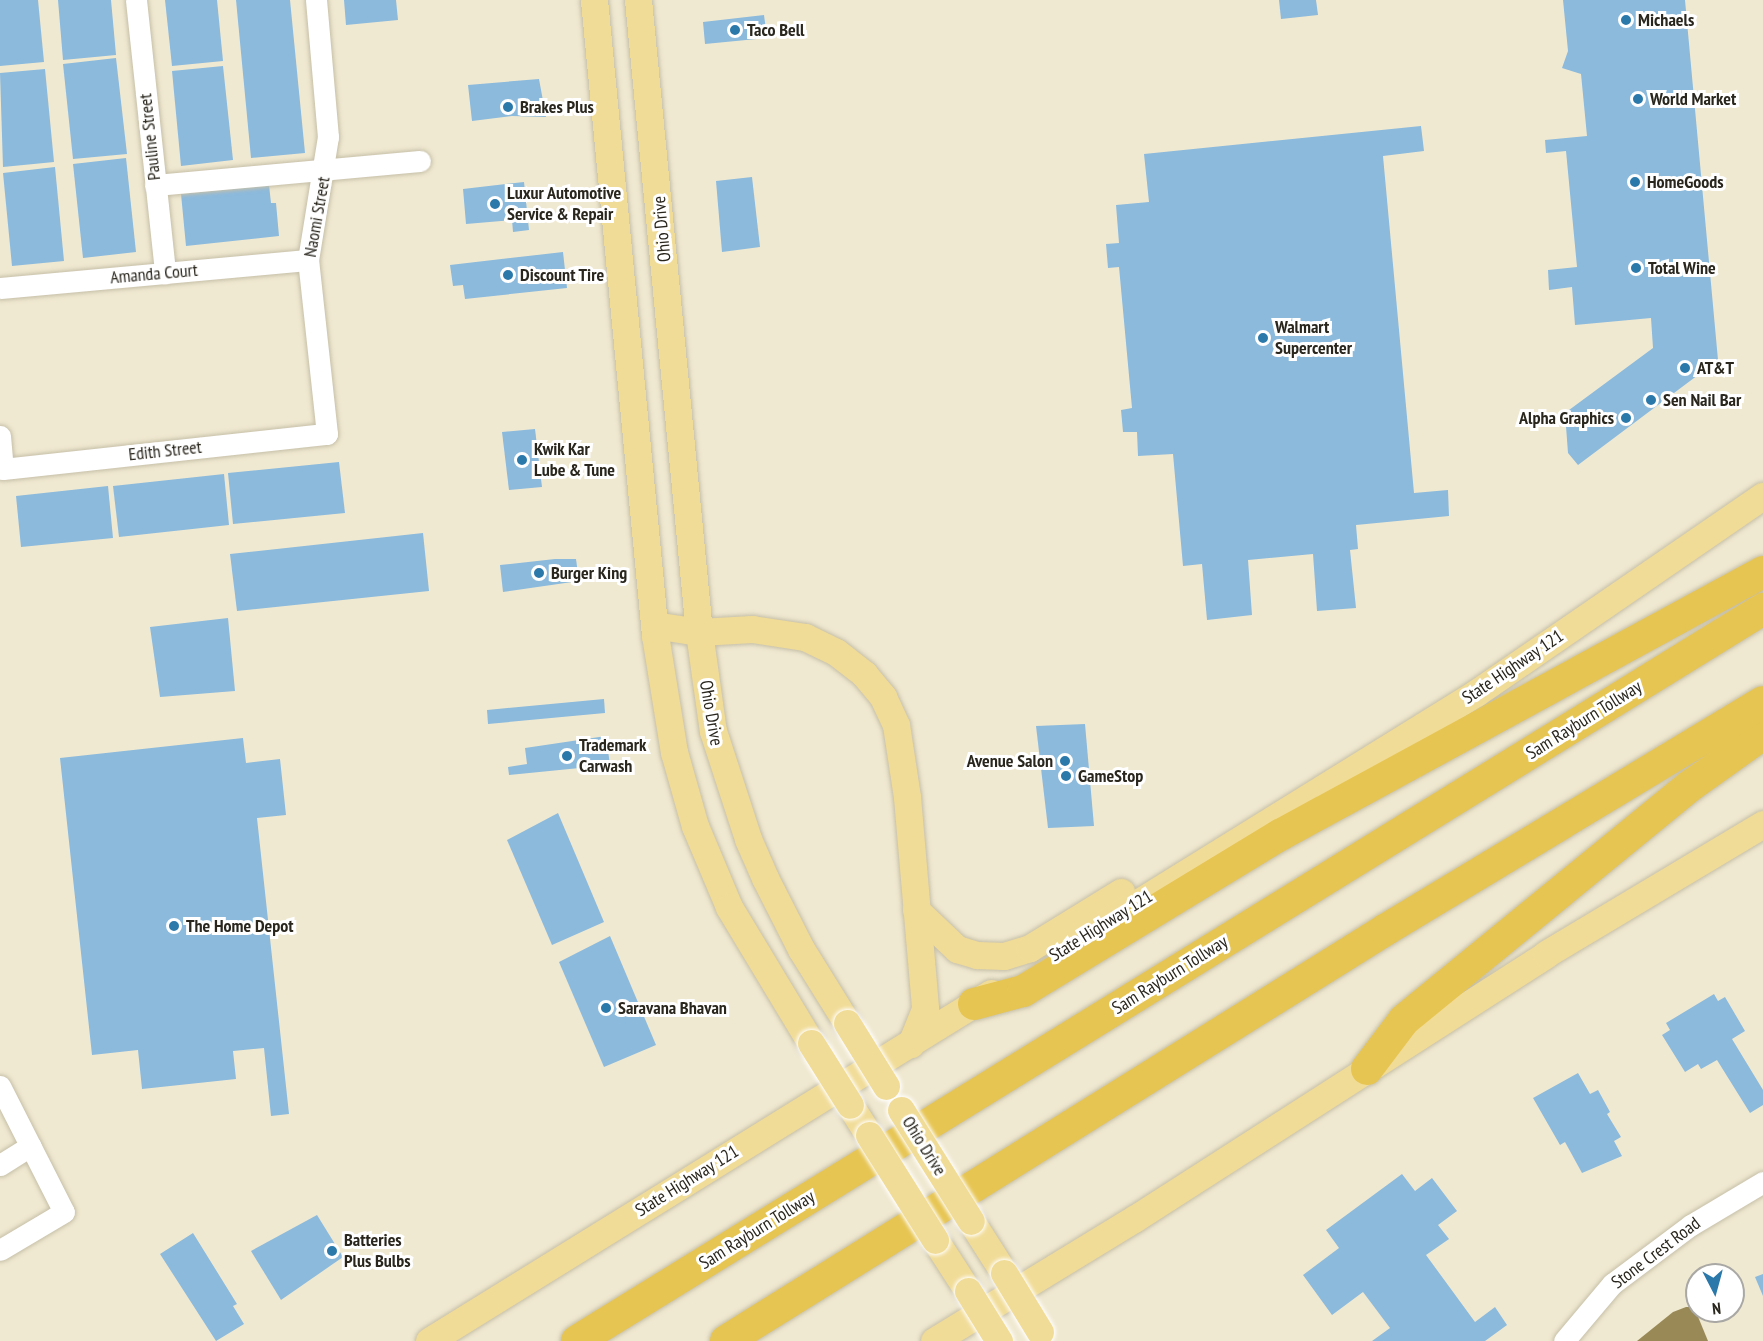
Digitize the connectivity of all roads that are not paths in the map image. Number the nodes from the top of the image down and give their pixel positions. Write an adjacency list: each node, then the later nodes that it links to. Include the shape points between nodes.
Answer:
1 (136, 0): 7 (street, Pauline Street)
2 (316, 0): 6 (street, Naomi Street, via 328,137)
3 (594, 0): 17 (main road)
4 (638, 0): 16 (main road, Ohio Drive)
5 (420, 161): 6 (street)
6 (325, 171): 7 (street); 8 (street, Naomi Street)
7 (155, 185): 9 (street, Pauline Street)
8 (308, 260): 9 (street, Amanda Court); 11 (street, Naomi Street)
9 (165, 273): 10 (street, Amanda Court)
10 (0, 288)
11 (327, 435): 12 (street, Edith Street, via 3,469)
12 (0, 436)
13 (1763, 496): 21 (main road, State Highway 121, via 1476,693)
14 (1763, 572): 23 (highway, via 1280,835 1023,991)
15 (1763, 609): 33 (highway, Sam Rayburn Tollway)
16 (699, 632): 17 (main road); 22 (main road, via 752,629 805,637 836,652 864,675 883,698 896,725 903,755); 31 (main road, Ohio Drive, bridge, via 717,748 748,839 791,932)
17 (656, 635): 36 (main road, bridge, via 674,752 707,858 744,936)
18 (1763, 702): 34 (highway, via 1385,930)
19 (1763, 734): 25 (highway, via 1690,786 1404,1020)
20 (1763, 824): 25 (main road, via 1546,954)
21 (1260, 827): 22 (main road, via 1186,853 1030,948 1004,956 957,949); 23 (main road, State Highway 121)
22 (916, 910): 24 (main road, via 925,1009)
23 (974, 1004): 24 (main road, State Highway 121)
24 (911, 1044): 32 (main road, State Highway 121)
25 (1367, 1069): 35 (main road)
26 (0, 1086): 27 (street)
27 (31, 1146): 28 (street); 30 (street, via 64,1212)
28 (0, 1165)
29 (1763, 1182): 37 (street, Stone Crest Road, via 1691,1225 1612,1284)
30 (0, 1250)
31 (1043, 1337)
32 (429, 1341)
33 (578, 1341)
34 (726, 1341)
35 (934, 1341)
36 (999, 1341)
37 (1563, 1341)

